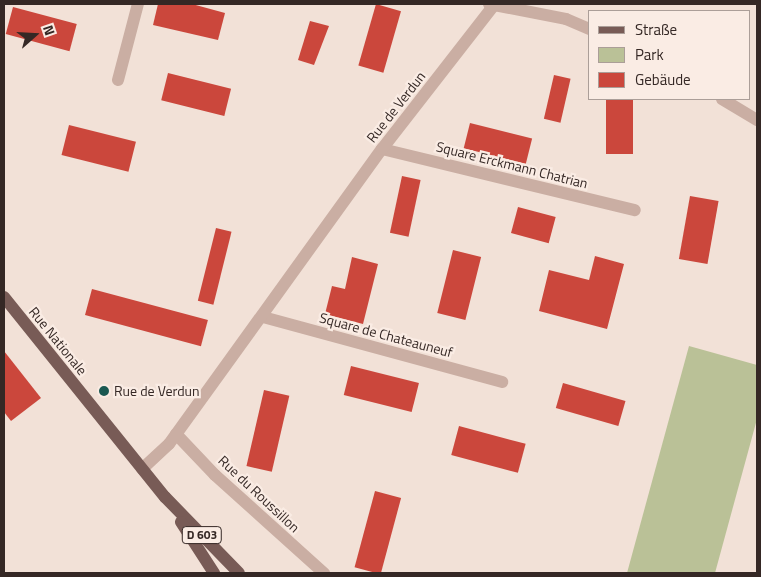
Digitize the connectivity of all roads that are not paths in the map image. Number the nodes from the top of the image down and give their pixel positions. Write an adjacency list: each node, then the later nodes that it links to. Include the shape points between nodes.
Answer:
1 (138, 4): 4 (street)
2 (492, 4): 3 (street, via 566,19); 7 (street, Rue de Verdun)
3 (588, 27)
4 (118, 80)
5 (724, 100): 6 (street)
6 (757, 120)
7 (382, 149): 8 (street, Square Erckmann Chatrian); 10 (street, Rue de Verdun)
8 (635, 210)
9 (4, 297): 13 (main road, Rue Nationale / D 603)
10 (263, 317): 11 (street, Square de Chateauneuf); 12 (street, Rue de Verdun)
11 (502, 382)
12 (176, 434): 13 (street, Rue de Verdun); 17 (street, Rue du Roussillon, via 215,475)
13 (142, 469): 14 (main road, Rue Nationale / D 603)
14 (165, 497): 15 (main road, Rue Nationale / D 603); 16 (main road, Rue Nationale / D 603)
15 (214, 573)
16 (239, 573)
17 (324, 573)

